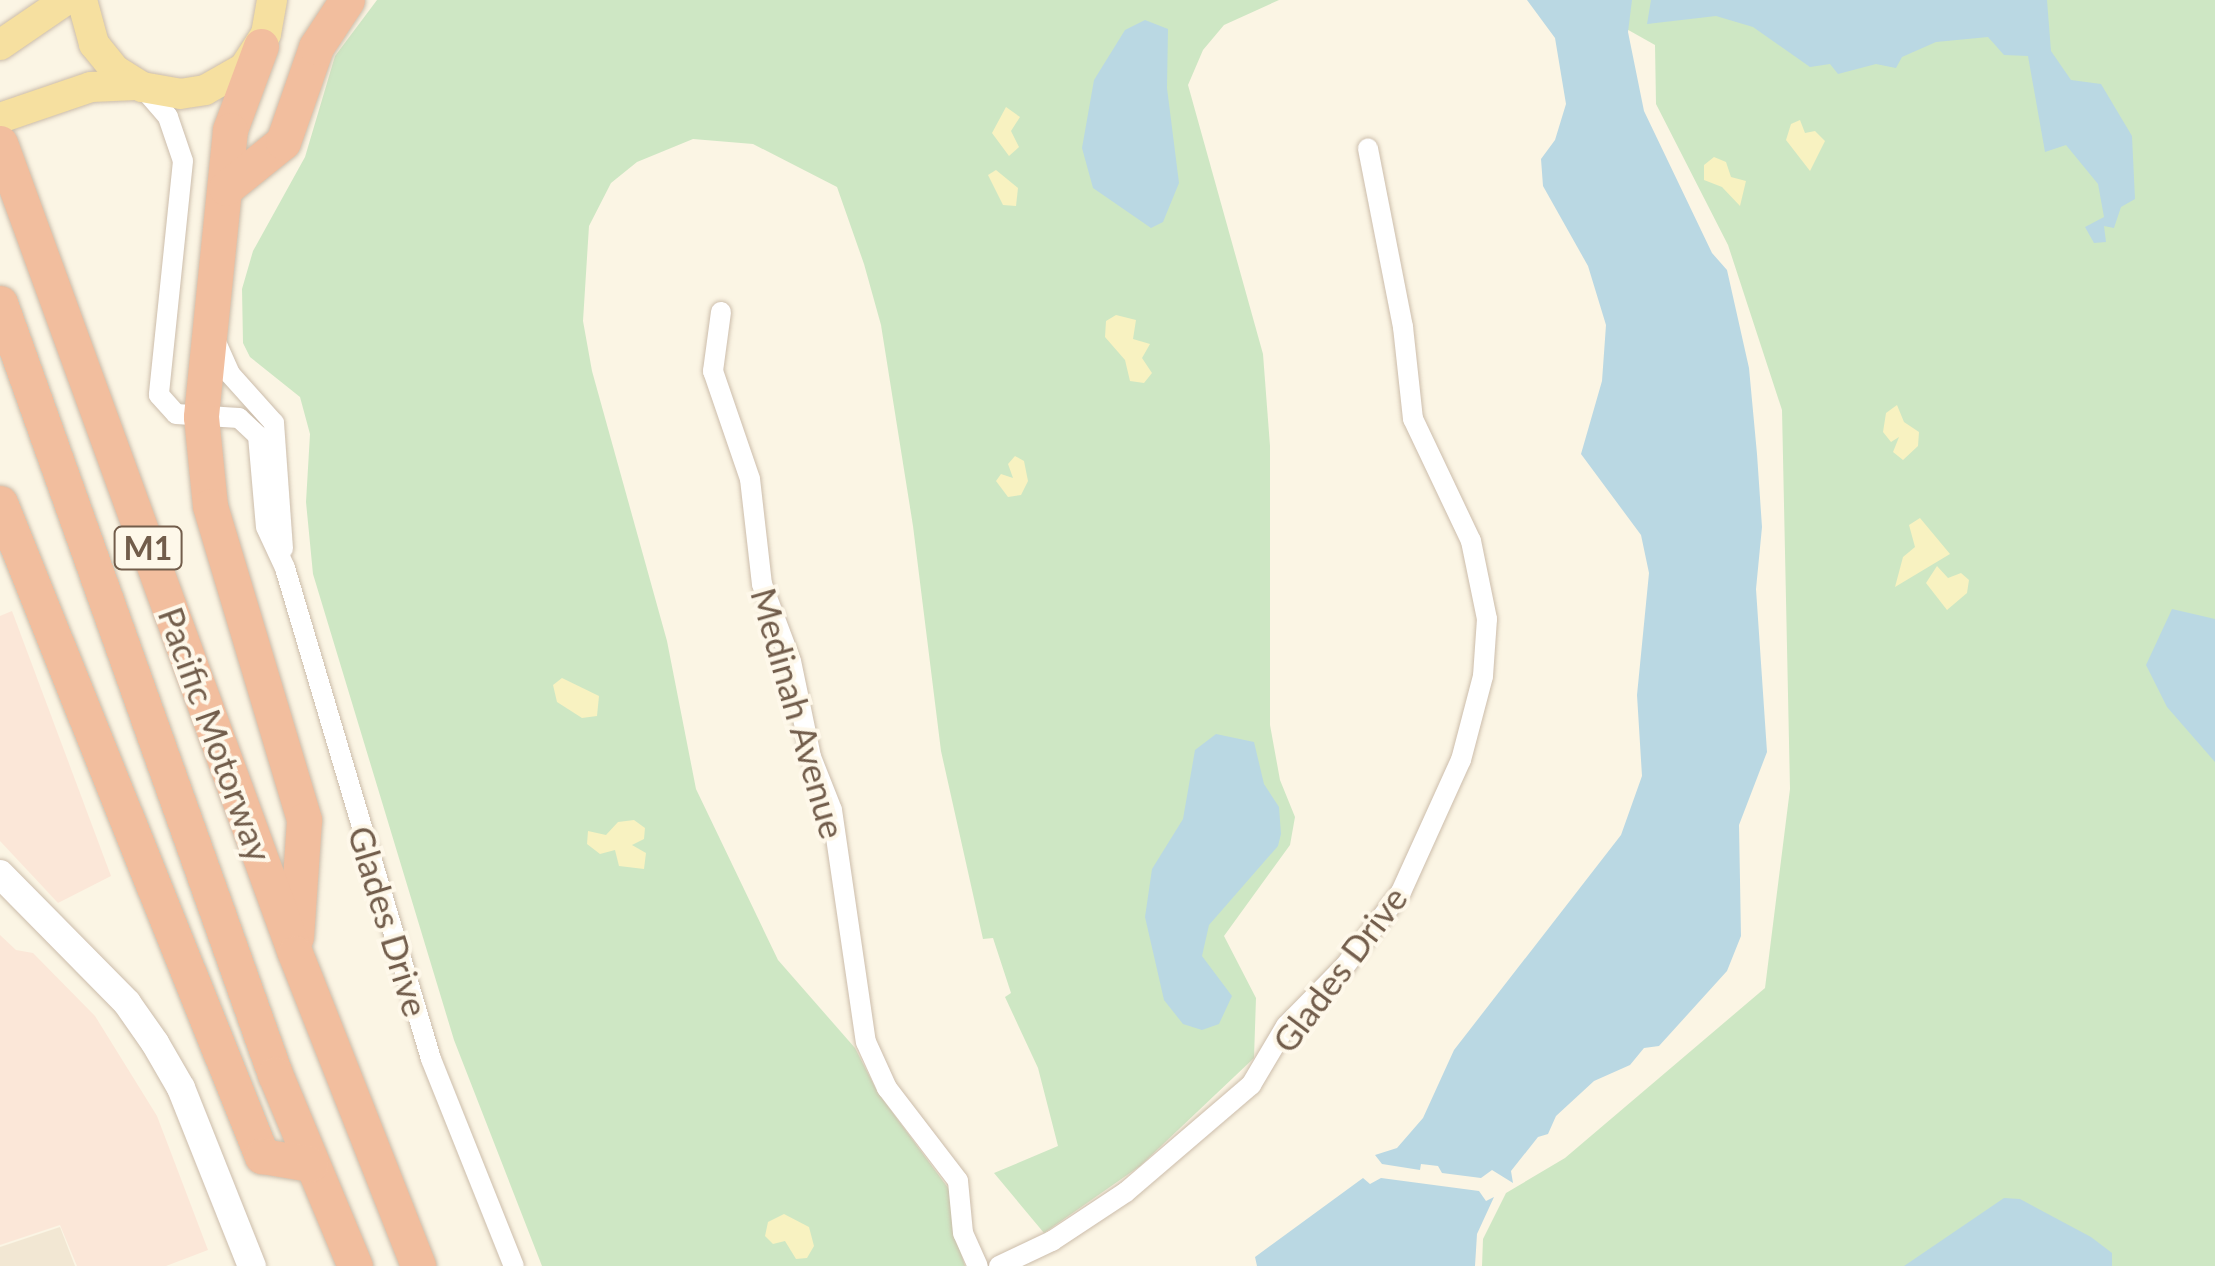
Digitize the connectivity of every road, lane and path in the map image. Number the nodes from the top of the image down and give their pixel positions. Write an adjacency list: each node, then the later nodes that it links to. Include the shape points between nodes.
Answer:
1 (66, 0): 6 (main road)
2 (82, 0): 7 (main road, via 94,44)
3 (283, 0): 5 (main road)
4 (347, 0): 11 (highway, via 316,47 283,142)
5 (267, 25): 7 (main road, via 235,75 205,90 166,93); 11 (highway, M1, via 232,123)
6 (0, 45)
7 (139, 86): 8 (main road, via 91,87); 15 (street, via 168,117 184,161 158,391 173,413)
8 (0, 118)
9 (0, 143): 19 (highway, Pacific Motorway / M1)
10 (1368, 148): 21 (street, Glades Drive, via 1403,327 1413,419 1479,571 1487,620 1474,720 1427,845 1401,892 1345,966 1286,1026 1251,1085 1159,1166)
11 (226, 188): 13 (highway, M1)
12 (0, 303): 20 (highway, Pacific Motorway / M1)
13 (208, 309): 15 (highway, M1); 17 (street, Glades Drive, via 228,371 276,428)
14 (722, 312): 26 (street, Medinah Avenue, via 712,371 750,479 762,584 832,810 866,1042 887,1088 958,1181 962,1233)
15 (200, 418): 17 (street, Glades Drive, via 234,417 254,428 262,510); 19 (highway, M1, via 210,506 304,820)
16 (0, 503): 20 (highway, via 262,1156)
17 (285, 568): 25 (street, Glades Drive, via 432,1059)
18 (0, 874): 22 (main road, via 128,1003 155,1043)
19 (294, 953): 24 (highway, Pacific Motorway / M1)
20 (310, 1164): 23 (highway, Pacific Motorway / M1)
21 (1052, 1241): 27 (street, Glades Drive); 28 (street, Glades Drive)
22 (252, 1266)
23 (354, 1266)
24 (418, 1266)
25 (514, 1266)
26 (978, 1266)
27 (999, 1266)
28 (1038, 1266)

